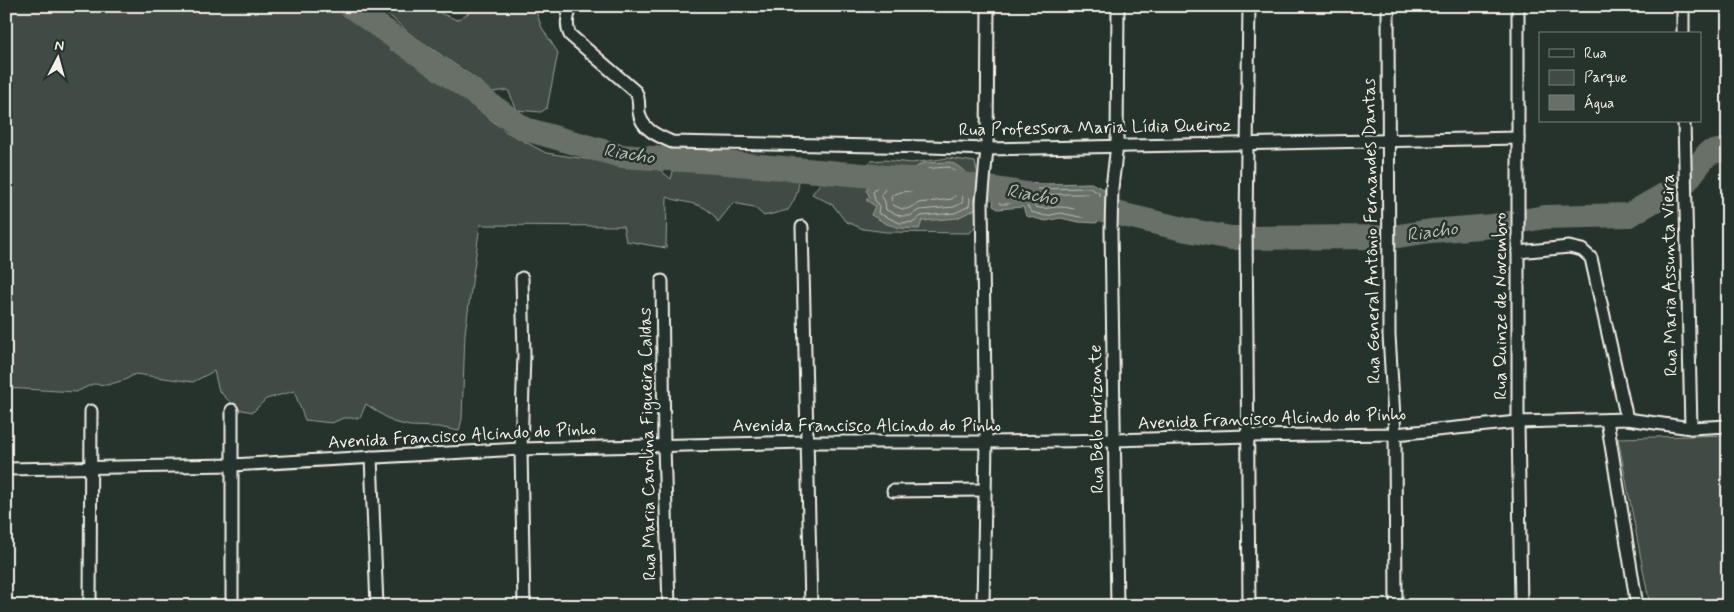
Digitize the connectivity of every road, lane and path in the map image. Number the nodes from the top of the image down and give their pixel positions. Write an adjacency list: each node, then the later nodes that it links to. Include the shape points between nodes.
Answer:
1 (571, 6): 14 (street, Rua Professora Maria Lídia Queiroz, via 567,19 570,35 636,92 640,118 645,126 672,142)
2 (988, 6): 14 (street)
3 (1118, 6): 13 (street)
4 (1249, 6): 12 (street)
5 (1388, 6): 11 (street, Rua General Antônio Fernandes Dantas)
6 (1518, 6): 10 (street, Rua Quinze de Novembro)
7 (1683, 6): 8 (street)
8 (1683, 32)
9 (1684, 122): 25 (street, Rua Maria Assunta Vieira)
10 (1518, 138): 11 (street, Rua Professora Maria Lídia Queiroz); 16 (street, Rua Quinze de Novembro)
11 (1387, 140): 12 (street, Rua Professora Maria Lídia Queiroz); 26 (street, Rua General Antônio Fernandes Dantas, via 1389,335)
12 (1247, 144): 13 (street, Rua Professora Maria Lídia Queiroz); 27 (street)
13 (1117, 145): 14 (street, Rua Professora Maria Lídia Queiroz); 28 (street, Rua Belo Horizonte, via 1111,231)
14 (987, 149): 30 (street, via 982,202)
15 (802, 227): 29 (street)
16 (1518, 252): 21 (street, via 1569,247 1582,250 1591,258); 23 (street, Rua Quinze de Novembro)
17 (522, 278): 32 (street)
18 (662, 280): 31 (street, Rua Maria Carolina Figueira Caldas)
19 (232, 410): 34 (street)
20 (90, 411): 35 (street)
21 (1627, 419): 22 (street, Avenida Francisco Alcindo do Pinho); 25 (street, Avenida Francisco Alcindo do Pinho)
22 (1607, 420): 23 (street, Avenida Francisco Alcindo do Pinho); 50 (street)
23 (1518, 422): 26 (street, Avenida Francisco Alcindo do Pinho); 49 (street, Rua Quinze de Novembro)
24 (1728, 426): 25 (street, Avenida Francisco Alcindo do Pinho)
25 (1690, 428)
26 (1394, 434): 27 (street, Avenida Francisco Alcindo do Pinho); 48 (street, Rua General Antônio Fernandes Dantas)
27 (1248, 436): 28 (street, Avenida Francisco Alcindo do Pinho); 47 (street)
28 (1115, 440): 30 (street, Avenida Francisco Alcindo do Pinho); 46 (street, Rua Belo Horizonte)
29 (806, 442): 30 (street, Avenida Francisco Alcindo do Pinho); 31 (street, Avenida Francisco Alcindo do Pinho); 44 (street)
30 (986, 442): 37 (street)
31 (664, 446): 32 (street, Avenida Francisco Alcindo do Pinho); 43 (street, Rua Maria Carolina Figueira Caldas)
32 (522, 449): 33 (street, Avenida Francisco Alcindo do Pinho); 42 (street)
33 (371, 457): 34 (street, Avenida Francisco Alcindo do Pinho); 41 (street)
34 (232, 465): 35 (street, Avenida Francisco Alcindo do Pinho); 40 (street)
35 (89, 468): 36 (street, Avenida Francisco Alcindo do Pinho); 39 (street)
36 (6, 469)
37 (984, 490): 38 (street); 45 (street)
38 (893, 492)
39 (90, 606)
40 (232, 606)
41 (377, 606)
42 (524, 606)
43 (669, 606)
44 (811, 606)
45 (983, 606)
46 (1117, 606)
47 (1249, 606)
48 (1396, 606)
49 (1521, 606)
50 (1637, 606)

